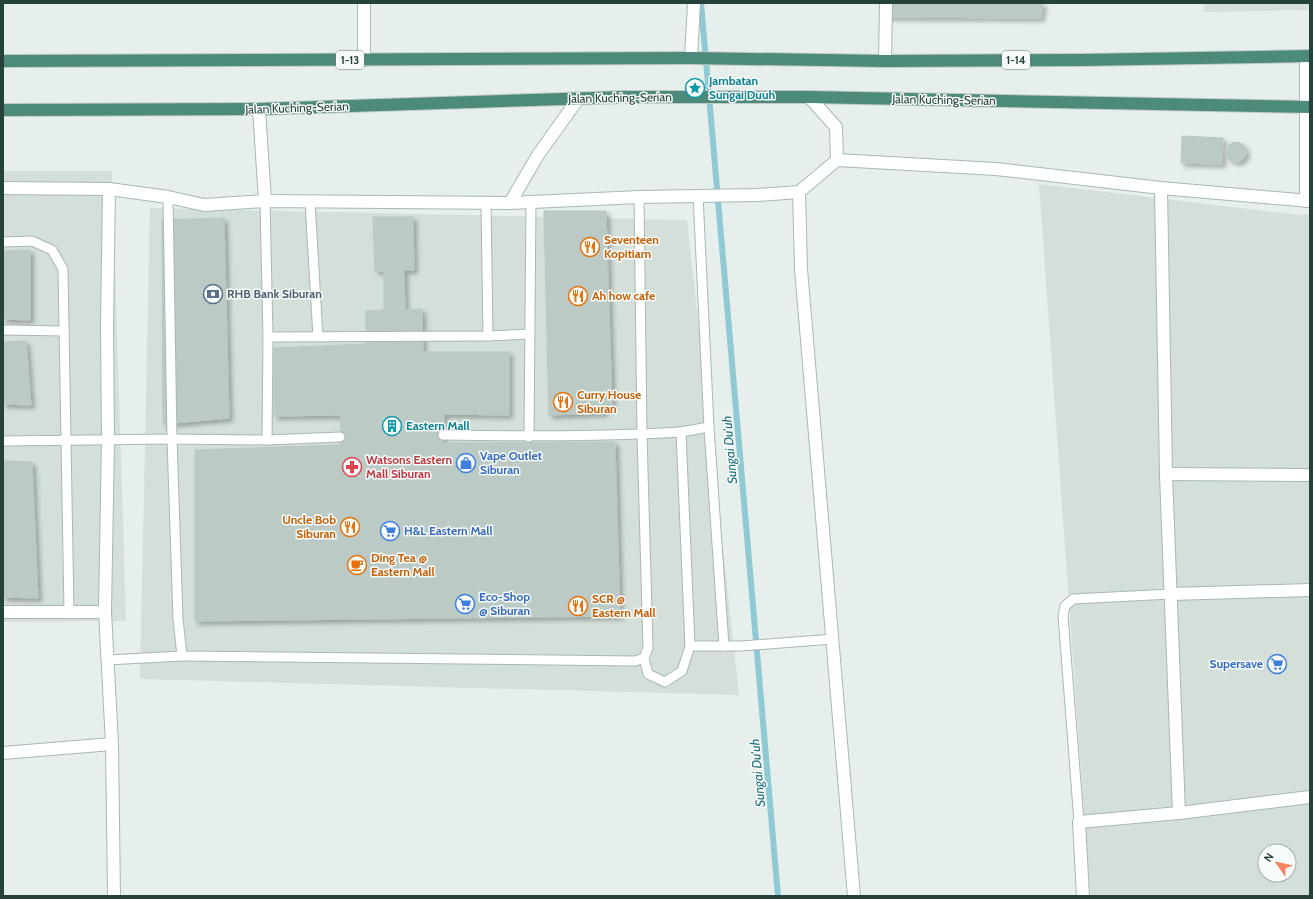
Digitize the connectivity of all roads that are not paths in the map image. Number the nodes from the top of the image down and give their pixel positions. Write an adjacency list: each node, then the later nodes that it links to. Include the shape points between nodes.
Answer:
1 (364, 3): 6 (street)
2 (694, 3): 5 (street)
3 (886, 3): 8 (street)
4 (1308, 56): 8 (highway, 1-14); 11 (street)
5 (694, 58): 6 (highway, 1-13); 8 (highway, 1-14)
6 (364, 60): 7 (highway, 1-13)
7 (3, 61)
8 (885, 61)
9 (809, 97): 10 (highway, Jalan Kuching-Serian, via 626,96); 11 (highway, Jalan Kuching-Serian); 14 (street, via 836,127)
10 (578, 99): 12 (highway, Jalan Kuching-Serian); 27 (street, via 538,155)
11 (1308, 107): 24 (street)
12 (259, 109): 13 (highway, Jalan Kuching-Serian); 22 (street)
13 (3, 110)
14 (837, 160): 16 (street, via 996,169); 18 (street)
15 (3, 188): 17 (street)
16 (1161, 188): 24 (street); 46 (street)
17 (109, 189): 20 (street); 41 (street)
18 (799, 192): 19 (street, via 757,196); 53 (street, via 801,269)
19 (702, 195): 21 (street); 35 (lane)
20 (168, 197): 22 (street, via 204,205); 42 (lane)
21 (639, 197): 23 (street); 37 (lane)
22 (265, 201): 25 (street); 33 (lane)
23 (531, 201): 27 (street); 31 (lane)
24 (1308, 201)
25 (310, 202): 26 (street); 34 (lane)
26 (486, 203): 27 (street); 32 (lane)
27 (510, 203)
28 (3, 242): 30 (lane, via 32,241 52,250 62,269)
29 (3, 330): 30 (lane)
30 (64, 331): 43 (lane)
31 (530, 334): 32 (lane); 40 (lane)
32 (488, 336): 34 (lane)
33 (268, 337): 34 (lane); 44 (lane)
34 (318, 337)
35 (709, 427): 36 (lane); 55 (lane)
36 (681, 432): 37 (lane); 54 (lane)
37 (642, 434): 40 (lane); 57 (lane, via 648,648)
38 (443, 435): 40 (lane)
39 (340, 437): 44 (lane)
40 (529, 437)
41 (108, 439): 42 (lane); 43 (lane); 52 (street)
42 (172, 439): 44 (lane); 56 (lane, via 178,619)
43 (66, 440): 45 (lane); 51 (lane)
44 (267, 440)
45 (3, 441)
46 (1166, 474): 47 (street); 49 (street)
47 (1310, 475)
48 (1310, 590): 49 (street)
49 (1170, 594): 62 (street); 63 (lane, via 1073,599 1065,606 1063,616)
50 (3, 612): 51 (street)
51 (69, 612): 52 (street)
52 (105, 612): 58 (street)
53 (834, 639): 55 (lane); 65 (street)
54 (690, 646): 55 (lane); 57 (lane, via 682,672 665,682 648,674)
55 (724, 646)
56 (182, 656): 57 (lane, via 635,661); 58 (lane)
57 (644, 658)
58 (108, 660): 59 (street)
59 (112, 744): 60 (street); 64 (street)
60 (3, 753)
61 (1310, 797): 62 (street)
62 (1179, 813): 63 (street)
63 (1079, 822): 66 (street)
64 (114, 896)
65 (854, 896)
66 (1083, 896)

